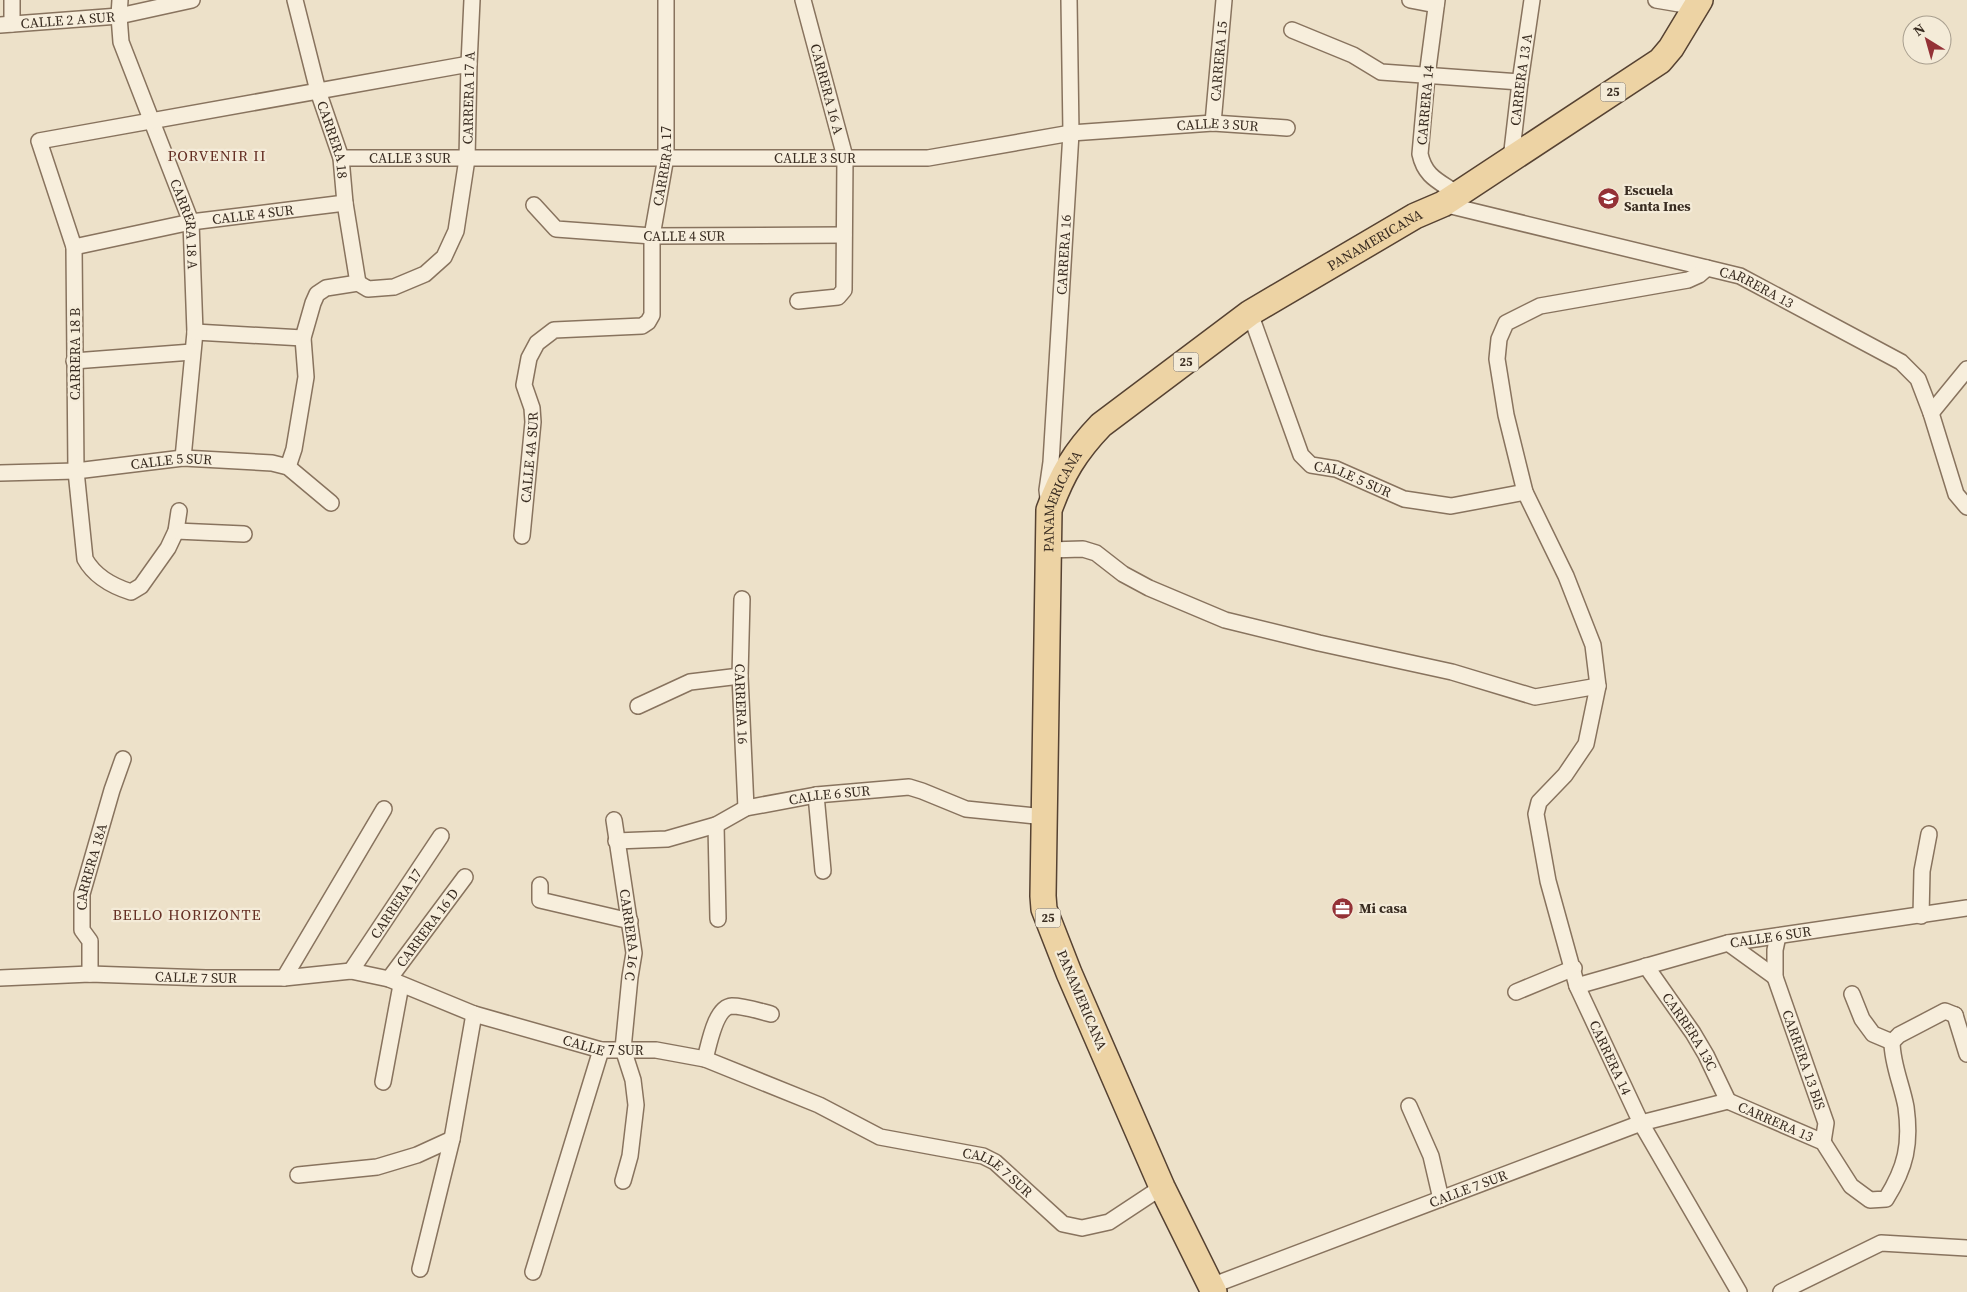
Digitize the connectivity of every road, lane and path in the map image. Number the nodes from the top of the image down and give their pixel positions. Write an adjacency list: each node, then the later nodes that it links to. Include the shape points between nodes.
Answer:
1 (12, 0): 16 (street)
2 (120, 0): 15 (street, CARRERA 18 A)
3 (192, 0): 15 (street, CALLE 2 A SUR)
4 (295, 0): 21 (street, CARRERA 18)
5 (472, 0): 18 (street, CARRERA 17 A)
6 (666, 0): 26 (street, CARRERA 17)
7 (802, 0): 27 (street, CARRERA 16 A)
8 (1069, 0): 25 (street, CARRERA 16)
9 (1224, 0): 23 (street, CARRERA 15)
10 (1410, 0): 13 (street)
11 (1532, 0): 20 (street, CARRERA 13 A)
12 (1656, 0): 14 (street)
13 (1436, 2): 19 (street, CARRERA 14)
14 (1699, 4): 30 (main road, PANAMERICANA / 25, via 1672,48 1660,61)
15 (119, 16): 16 (street, CALLE 2 A SUR); 22 (street, CARRERA 18 A, via 121,42)
16 (6, 24)
17 (1292, 30): 19 (street, via 1353,55 1381,72)
18 (469, 64): 21 (street); 29 (street, CARRERA 17 A)
19 (1427, 76): 20 (street); 31 (street, CARRERA 14, via 1420,154 1428,174)
20 (1520, 82): 30 (street, CARRERA 13 A)
21 (318, 91): 22 (street); 28 (street, CARRERA 18)
22 (152, 120): 34 (street, CARRERA 18 A); 37 (street, CARRERA 18 B, via 39,141)
23 (1213, 123): 24 (street, CALLE 3 SUR); 25 (street, CALLE 3 SUR)
24 (1287, 128)
25 (1071, 133): 27 (street, CALLE 3 SUR, via 928,158); 56 (street, CARRERA 16, via 1047,490)
26 (666, 157): 27 (street, CALLE 3 SUR); 29 (street, CALLE 3 SUR); 36 (street, CARRERA 17)
27 (845, 157): 35 (street, CARRERA 16 A)
28 (341, 158): 29 (street, CALLE 3 SUR); 32 (street, CARRERA 18)
29 (467, 159): 39 (street, CARRERA 17 A, via 456,230 444,256 425,274 394,287 368,289)
30 (1511, 159): 31 (main road, PANAMERICANA / 25)
31 (1450, 198): 38 (street, CARRERA 13); 41 (main road, PANAMERICANA / 25)
32 (345, 203): 34 (street, CALLE 4 SUR); 39 (street, CARRERA 18)
33 (534, 206): 36 (street, CALLE 4 SUR, via 556,229)
34 (192, 222): 37 (street, CALLE 4 SUR); 43 (street, CARRERA 18 A)
35 (844, 235): 36 (street, CALLE 4 SUR); 40 (street, CARRERA 16 A, via 844,290 838,297)
36 (652, 236): 42 (street, CARRERA 17, via 652,315)
37 (74, 248): 46 (street, CARRERA 18 B)
38 (1707, 268): 48 (street, CARRERA 13, via 1740,276 1901,362 1918,379); 53 (street, via 1688,280 1540,306 1506,323 1499,339 1497,359 1506,415)
39 (358, 283): 44 (street, via 326,288 317,294)
40 (798, 301)
41 (1250, 313): 53 (street, CALLE 5 SUR, via 1301,454 1311,465 1336,469 1404,499 1450,506); 56 (main road, PANAMERICANA / 25, via 1101,425 1072,460 1059,482)
42 (642, 326): 60 (street, CALLE 4A SUR, via 554,330 537,342 529,358 524,384 533,422)
43 (195, 332): 44 (street); 45 (street, CARRERA 18 A)
44 (303, 338): 50 (street, via 306,377)
45 (192, 352): 46 (street); 49 (street, CARRERA 18 A)
46 (74, 361): 51 (street, CARRERA 18 B)
47 (1967, 369): 48 (street)
48 (1931, 413): 55 (street, CARRERA 13, via 1956,494)
49 (183, 458): 50 (street, CALLE 5 SUR, via 272,463); 51 (street, CALLE 5 SUR)
50 (288, 467): 54 (street, CALLE 5 SUR)
51 (76, 471): 52 (street, CALLE 5 SUR); 58 (street, CARRERA 18 B, via 85,559 91,570 117,588 131,592 141,586)
52 (0, 473)
53 (1526, 492): 64 (street, via 1566,576 1593,645)
54 (331, 503)
55 (1967, 507)
56 (1049, 510): 61 (main road, PANAMERICANA / 25)
57 (179, 511): 58 (street)
58 (176, 531): 59 (street)
59 (244, 534)
60 (522, 536)
61 (1049, 550): 64 (street, via 1096,552 1123,574 1149,588 1225,620 1452,672 1535,696); 70 (main road, PANAMERICANA / 25)
62 (742, 598): 63 (street, CARRERA 16)
63 (740, 676): 65 (street, via 690,682); 68 (street, CARRERA 16)
64 (1598, 686): 86 (street, CARRERA 14, via 1586,744 1565,775 1539,802 1536,814 1548,881)
65 (638, 706)
66 (123, 759): 88 (street, CARRERA 18A, via 82,894 82,930 90,941)
67 (816, 795): 68 (street, CALLE 6 SUR); 70 (street, CALLE 6 SUR, via 909,787 966,809); 76 (street)
68 (746, 808): 72 (street, CALLE 6 SUR)
69 (384, 809): 91 (street)
70 (1045, 817): 112 (main road, PANAMERICANA / 25, via 1044,909)
71 (614, 820): 75 (street, CARRERA 16 C)
72 (716, 825): 75 (street, CALLE 6 SUR, via 666,839); 81 (street)
73 (1929, 834): 80 (street, via 1922,872)
74 (441, 836): 87 (street, CARRERA 17)
75 (616, 841): 82 (street, CARRERA 16 C)
76 (823, 871)
77 (465, 877): 92 (street, CARRERA 16 D)
78 (540, 892): 82 (street)
79 (1967, 908): 80 (street, CALLE 6 SUR)
80 (1921, 916): 83 (street, CALLE 6 SUR)
81 (718, 919)
82 (630, 920): 100 (street, CARRERA 16 C, via 634,953)
83 (1778, 936): 84 (street, CALLE 6 SUR); 89 (street, CARRERA 13 BIS)
84 (1728, 943): 85 (street, CALLE 6 SUR); 89 (street)
85 (1646, 966): 93 (street, CALLE 6 SUR); 105 (street, CARRERA 13C, via 1693,1033)
86 (1574, 968): 93 (street, CARRERA 14); 94 (street)
87 (351, 971): 91 (street, CALLE 7 SUR); 92 (street, CALLE 7 SUR)
88 (90, 974): 90 (street, CALLE 7 SUR); 91 (street, CALLE 7 SUR)
89 (1776, 977): 109 (street, CARRERA 13 BIS, via 1826,1123)
90 (0, 978)
91 (284, 978)
92 (395, 982): 97 (street, CALLE 7 SUR); 104 (street)
93 (1577, 986): 107 (street, CARRERA 14)
94 (1516, 992)
95 (1852, 994): 99 (street, via 1862,1020 1873,1034)
96 (1961, 1011): 99 (street, via 1945,1011 1899,1035); 102 (street)
97 (474, 1014): 101 (street, CALLE 7 SUR); 108 (street)
98 (771, 1014): 103 (street, via 731,1006 724,1010 718,1016)
99 (1892, 1042): 109 (street, CARRERA 13, via 1906,1107 1907,1152 1899,1178 1886,1199 1870,1200 1851,1186)
100 (623, 1049): 101 (street, CALLE 7 SUR); 103 (street, CALLE 7 SUR, via 656,1050); 111 (street, via 633,1080 636,1105 630,1156)
101 (600, 1050): 116 (street)
102 (1967, 1054)
103 (705, 1059): 112 (street, CALLE 7 SUR, via 819,1105 880,1138 982,1156 995,1162 1063,1224 1082,1228 1109,1222)
104 (383, 1082)
105 (1728, 1100): 107 (street, CALLE 7 SUR); 109 (street, CARRERA 13)
106 (1409, 1106): 113 (street, via 1431,1156)
107 (1641, 1123): 113 (street, CALLE 7 SUR); 120 (street, CARRERA 14)
108 (452, 1139): 110 (street, via 417,1155 377,1167); 115 (street)
109 (1823, 1142)
110 (298, 1175)
111 (623, 1181)
112 (1162, 1186): 118 (main road, PANAMERICANA / 25)
113 (1441, 1199): 118 (street, CALLE 7 SUR)
114 (1967, 1248): 117 (street, via 1881,1243)
115 (420, 1269)
116 (533, 1272)
117 (1811, 1286): 119 (street)
118 (1213, 1289)
119 (1785, 1291)
120 (1739, 1292)

